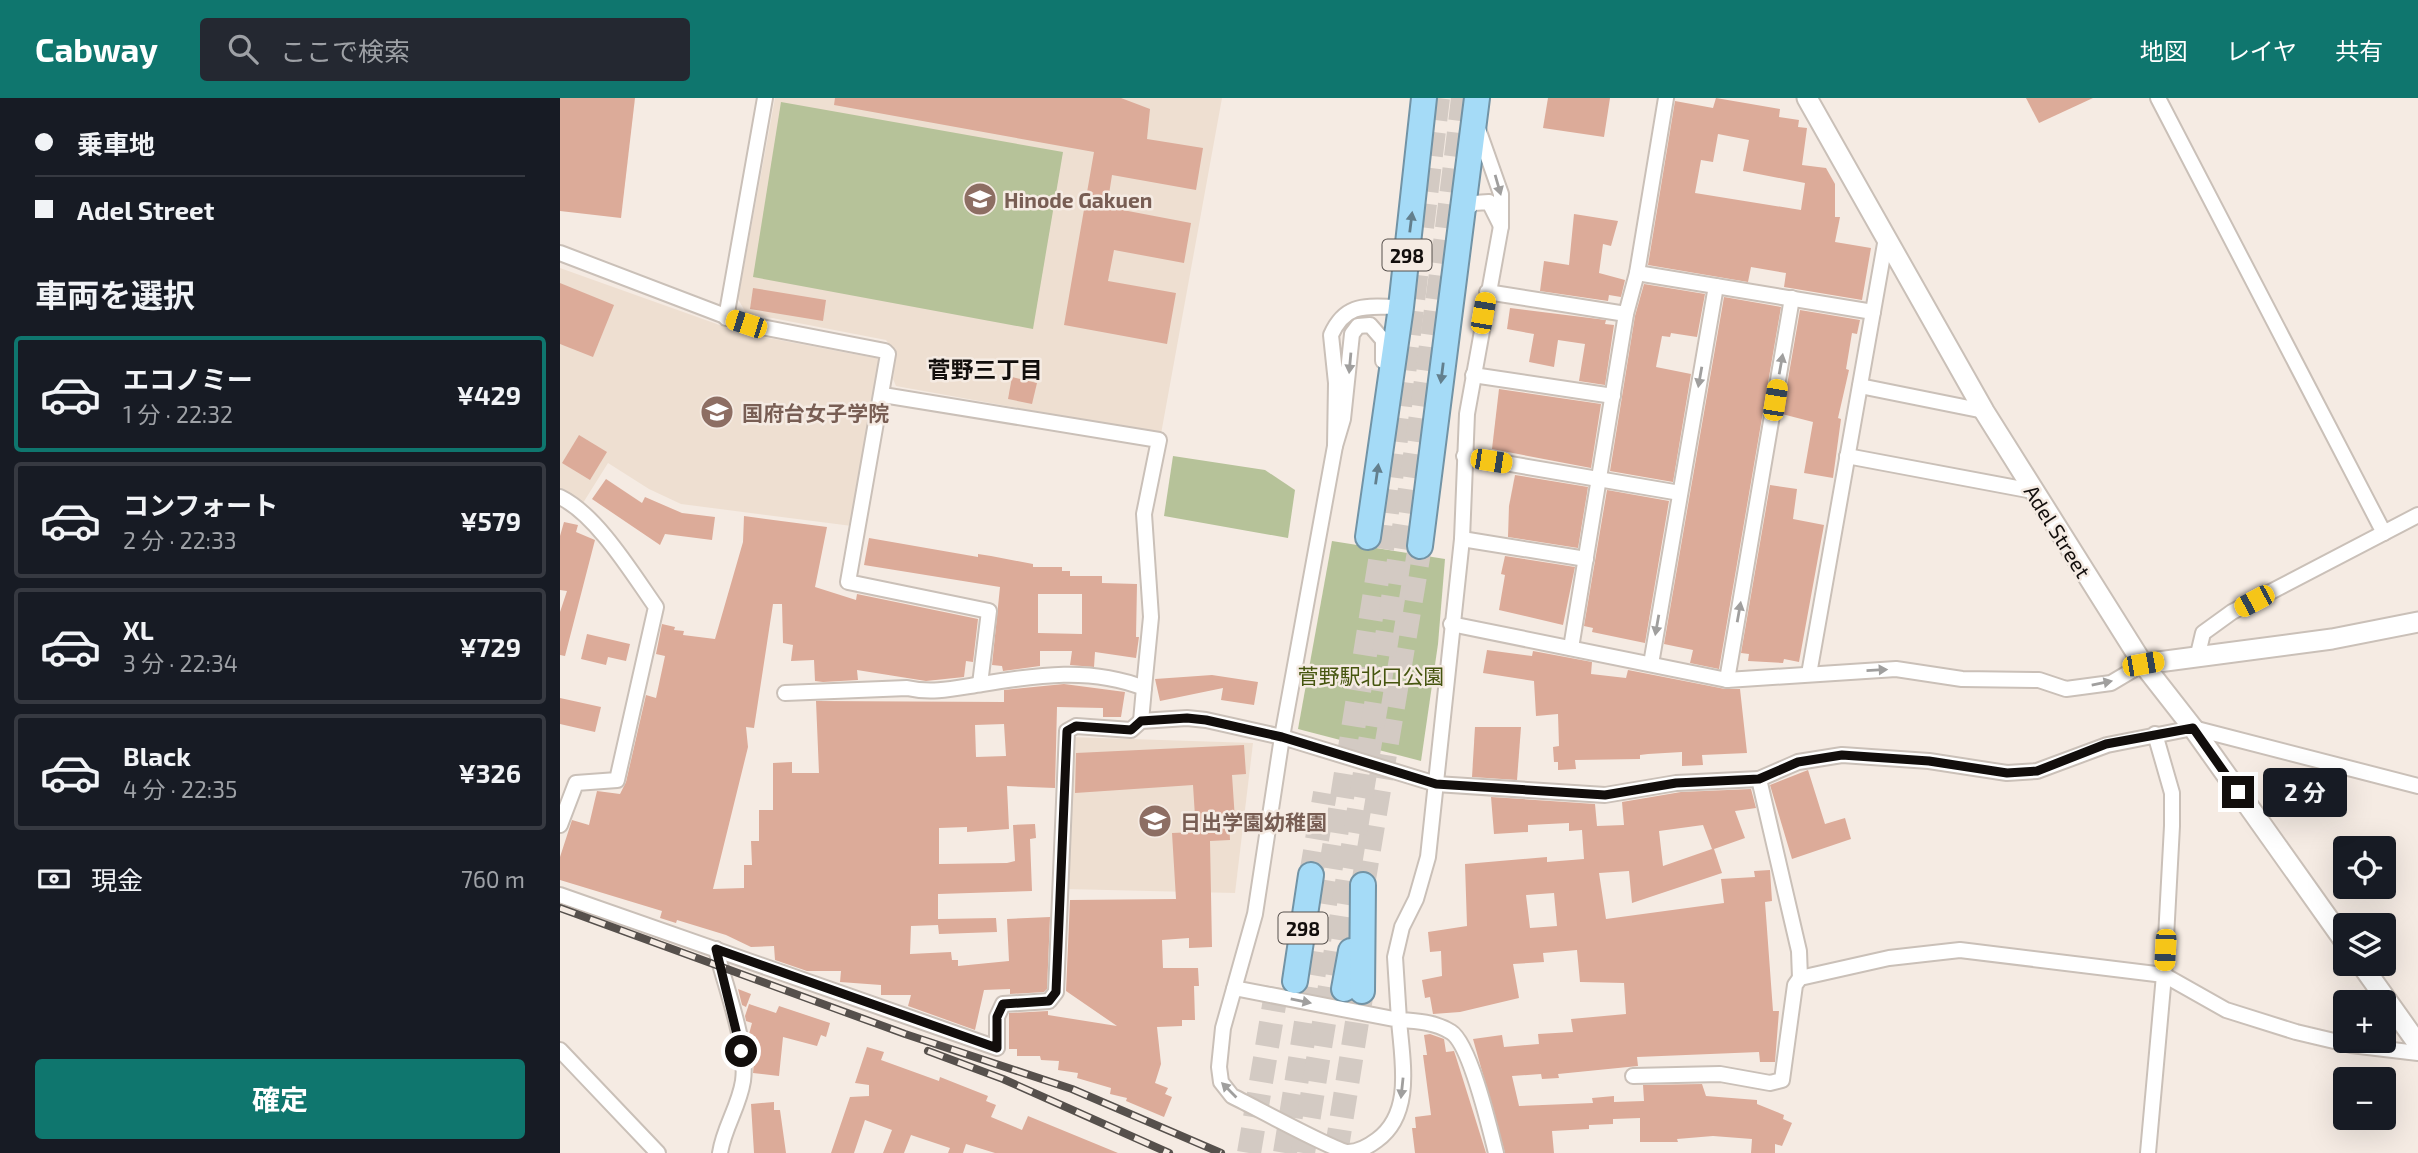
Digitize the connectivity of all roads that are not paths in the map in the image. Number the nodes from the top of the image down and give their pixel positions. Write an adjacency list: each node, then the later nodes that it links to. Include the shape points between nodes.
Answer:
1 (765, 98): 18 (street)
2 (1424, 98): 15 (highway, 298, one-way to 2)
3 (1666, 98): 11 (street)
4 (1807, 98): 9 (street, Adel Street)
5 (2158, 98): 33 (street)
6 (1476, 110): 7 (highway, 298); 8 (street, one-way to 8, via 1501,194)
7 (1465, 210): 8 (street, via 1474,203 1489,202); 36 (highway, 298, one-way to 36)
8 (1501, 226): 13 (street)
9 (1886, 237): 16 (street); 24 (street, Adel Street)
10 (560, 253): 18 (street)
11 (1637, 273): 12 (street); 17 (street)
12 (1716, 286): 14 (street); 30 (street, one-way to 30)
13 (1487, 292): 17 (street); 19 (street)
14 (1792, 298): 16 (street); 45 (street, one-way to 14)
15 (1401, 307): 20 (highway, 298); 25 (street, via 1346,312 1334,328)
16 (1873, 312): 21 (street)
17 (1626, 314): 23 (street)
18 (726, 318): 22 (street, via 885,351 889,360)
19 (1473, 375): 23 (street); 26 (street)
20 (1390, 385): 25 (street, one-way to 25, via 1383,372 1384,340 1370,325 1358,327 1352,334 1343,419); 34 (highway, 298, one-way to 20)
21 (1860, 386): 24 (street); 27 (street)
22 (883, 395): 46 (street, via 848,582 989,611); 47 (street, via 1159,440 1144,514 1151,617)
23 (1613, 396): 28 (street)
24 (1984, 411): 29 (street, Adel Street)
25 (1335, 446): 52 (street)
26 (1464, 456): 28 (street); 35 (street)
27 (1847, 456): 29 (street); 44 (street)
28 (1600, 478): 30 (street); 37 (street)
29 (2033, 491): 43 (street, Adel Street)
30 (1680, 493): 42 (street, one-way to 42)
31 (560, 497): 56 (street, via 572,503 615,550 656,607 617,780 576,783)
32 (2418, 515): 33 (street)
33 (2384, 533): 41 (street, via 2232,612 2203,633)
34 (1368, 537)
35 (1462, 539): 37 (street); 39 (street)
36 (1420, 546)
37 (1586, 559): 40 (street)
38 (2418, 622): 41 (street, via 2332,639)
39 (1451, 624): 40 (street); 54 (street)
40 (1571, 648): 42 (street)
41 (2198, 654): 43 (street)
42 (1651, 664): 45 (street)
43 (2143, 664): 44 (street, one-way to 43, via 1896,669 1962,679 2039,680 2066,689 2110,683); 50 (street, Adel Street)
44 (1809, 674): 45 (street)
45 (1727, 680)
46 (980, 684): 47 (street, via 1086,673); 48 (street, via 920,691)
47 (1144, 688): 49 (street)
48 (785, 693)
49 (1141, 721): 52 (street, via 1187,718); 61 (street, via 1131,730 1076,726 1067,731 1056,992 1049,1001 1003,1004 997,1017 997,1048)
50 (2193, 728): 51 (street); 55 (street); 60 (street, Adel Street)
51 (2155, 734): 53 (street, via 2106,744 2037,771 2007,773 1842,755 1798,762); 62 (street, via 2172,793)
52 (1282, 737): 54 (street); 66 (street, via 1255,914)
53 (1759, 779): 54 (street, via 1676,783 1605,795); 64 (street, via 1799,951)
54 (1436, 784): 68 (street, via 1428,857 1395,957)
55 (2418, 786)
56 (560, 825)
57 (1311, 875): 65 (highway, 298)
58 (1363, 885): 67 (highway)
59 (560, 895): 61 (street)
60 (2333, 925)
61 (716, 949): 74 (street, via 736,1024 744,1078)
62 (2164, 975): 64 (street, via 1960,950 1889,958); 71 (street, via 2226,1010 2296,1032); 76 (street)
63 (2370, 976): 69 (street)
64 (1800, 978): 72 (street, via 1795,985 1782,1080 1770,1083 1720,1074)
65 (1287, 979)
66 (1234, 989): 68 (street, one-way to 68); 68 (street, one-way to 66, via 1404,1078 1390,1131 1368,1147 1346,1152 1232,1096 1221,1082 1223,1028)
67 (1353, 990)
68 (1399, 1020): 75 (street, via 1425,1021 1460,1040)
69 (2418, 1044)
70 (560, 1050): 73 (street)
71 (2418, 1053)
72 (1633, 1076)
73 (658, 1153)
74 (720, 1153)
75 (1496, 1153)
76 (2148, 1153)

